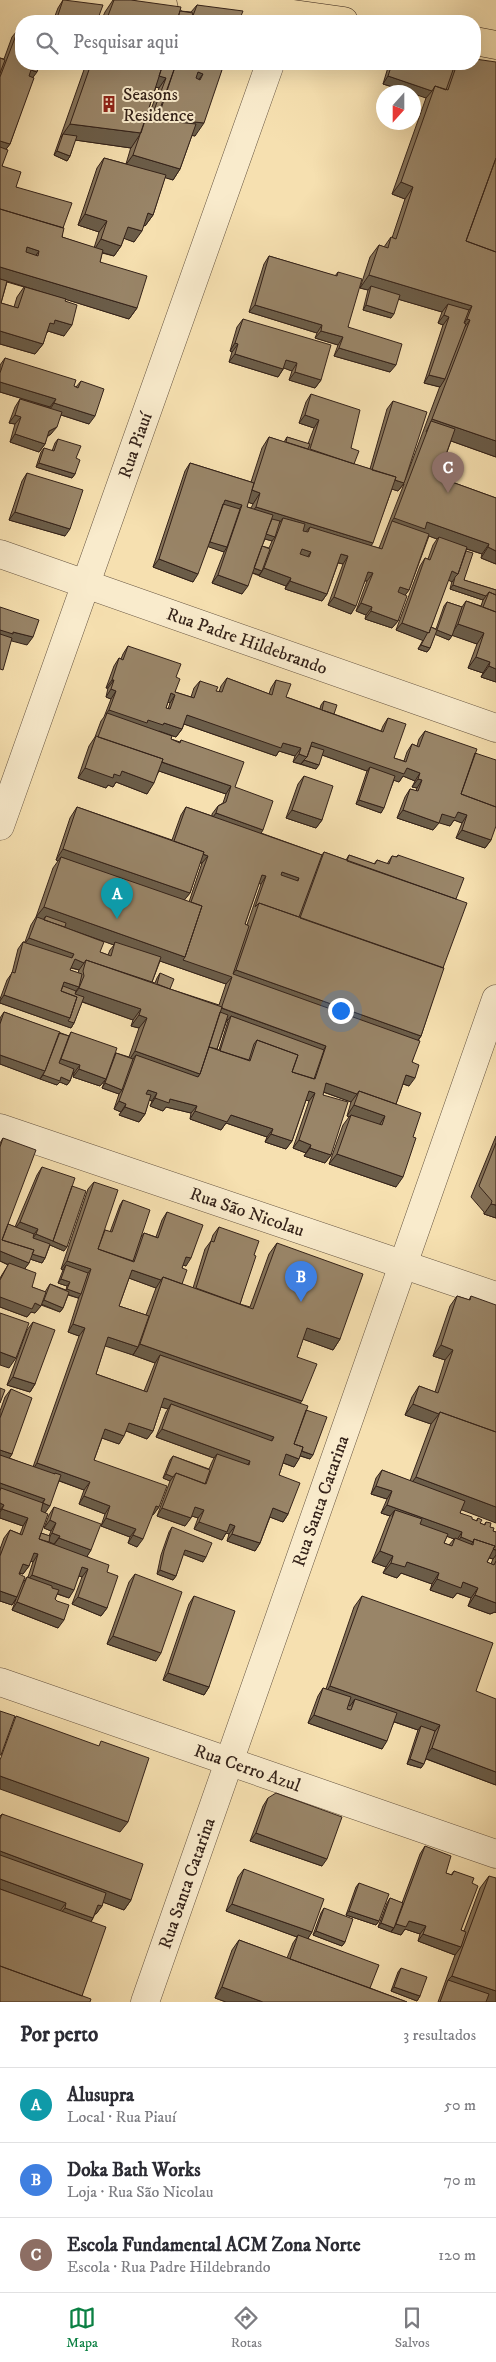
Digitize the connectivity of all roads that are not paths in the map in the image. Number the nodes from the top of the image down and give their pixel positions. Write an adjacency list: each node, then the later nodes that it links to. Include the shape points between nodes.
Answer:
1 (191, 0): 2 (main road)
2 (275, 15)
3 (481, 42): 4 (main road)
4 (496, 45)
5 (268, 70): 7 (street, Rua Piauí)
6 (0, 554): 7 (street, Rua Padre Hildebrando)
7 (88, 583): 8 (street, Rua Padre Hildebrando); 9 (street, Rua Piauí)
8 (496, 728)
9 (0, 826)
10 (496, 999): 12 (street, Rua Santa Catarina)
11 (0, 1128): 12 (street, Rua São Nicolau)
12 (403, 1265): 13 (street, Rua São Nicolau); 15 (street, Rua Santa Catarina)
13 (496, 1296)
14 (0, 1682): 15 (street, Rua Cerro Azul)
15 (229, 1761): 16 (street, Rua Cerro Azul); 17 (street, Rua Santa Catarina)
16 (496, 1854)
17 (146, 2002)

